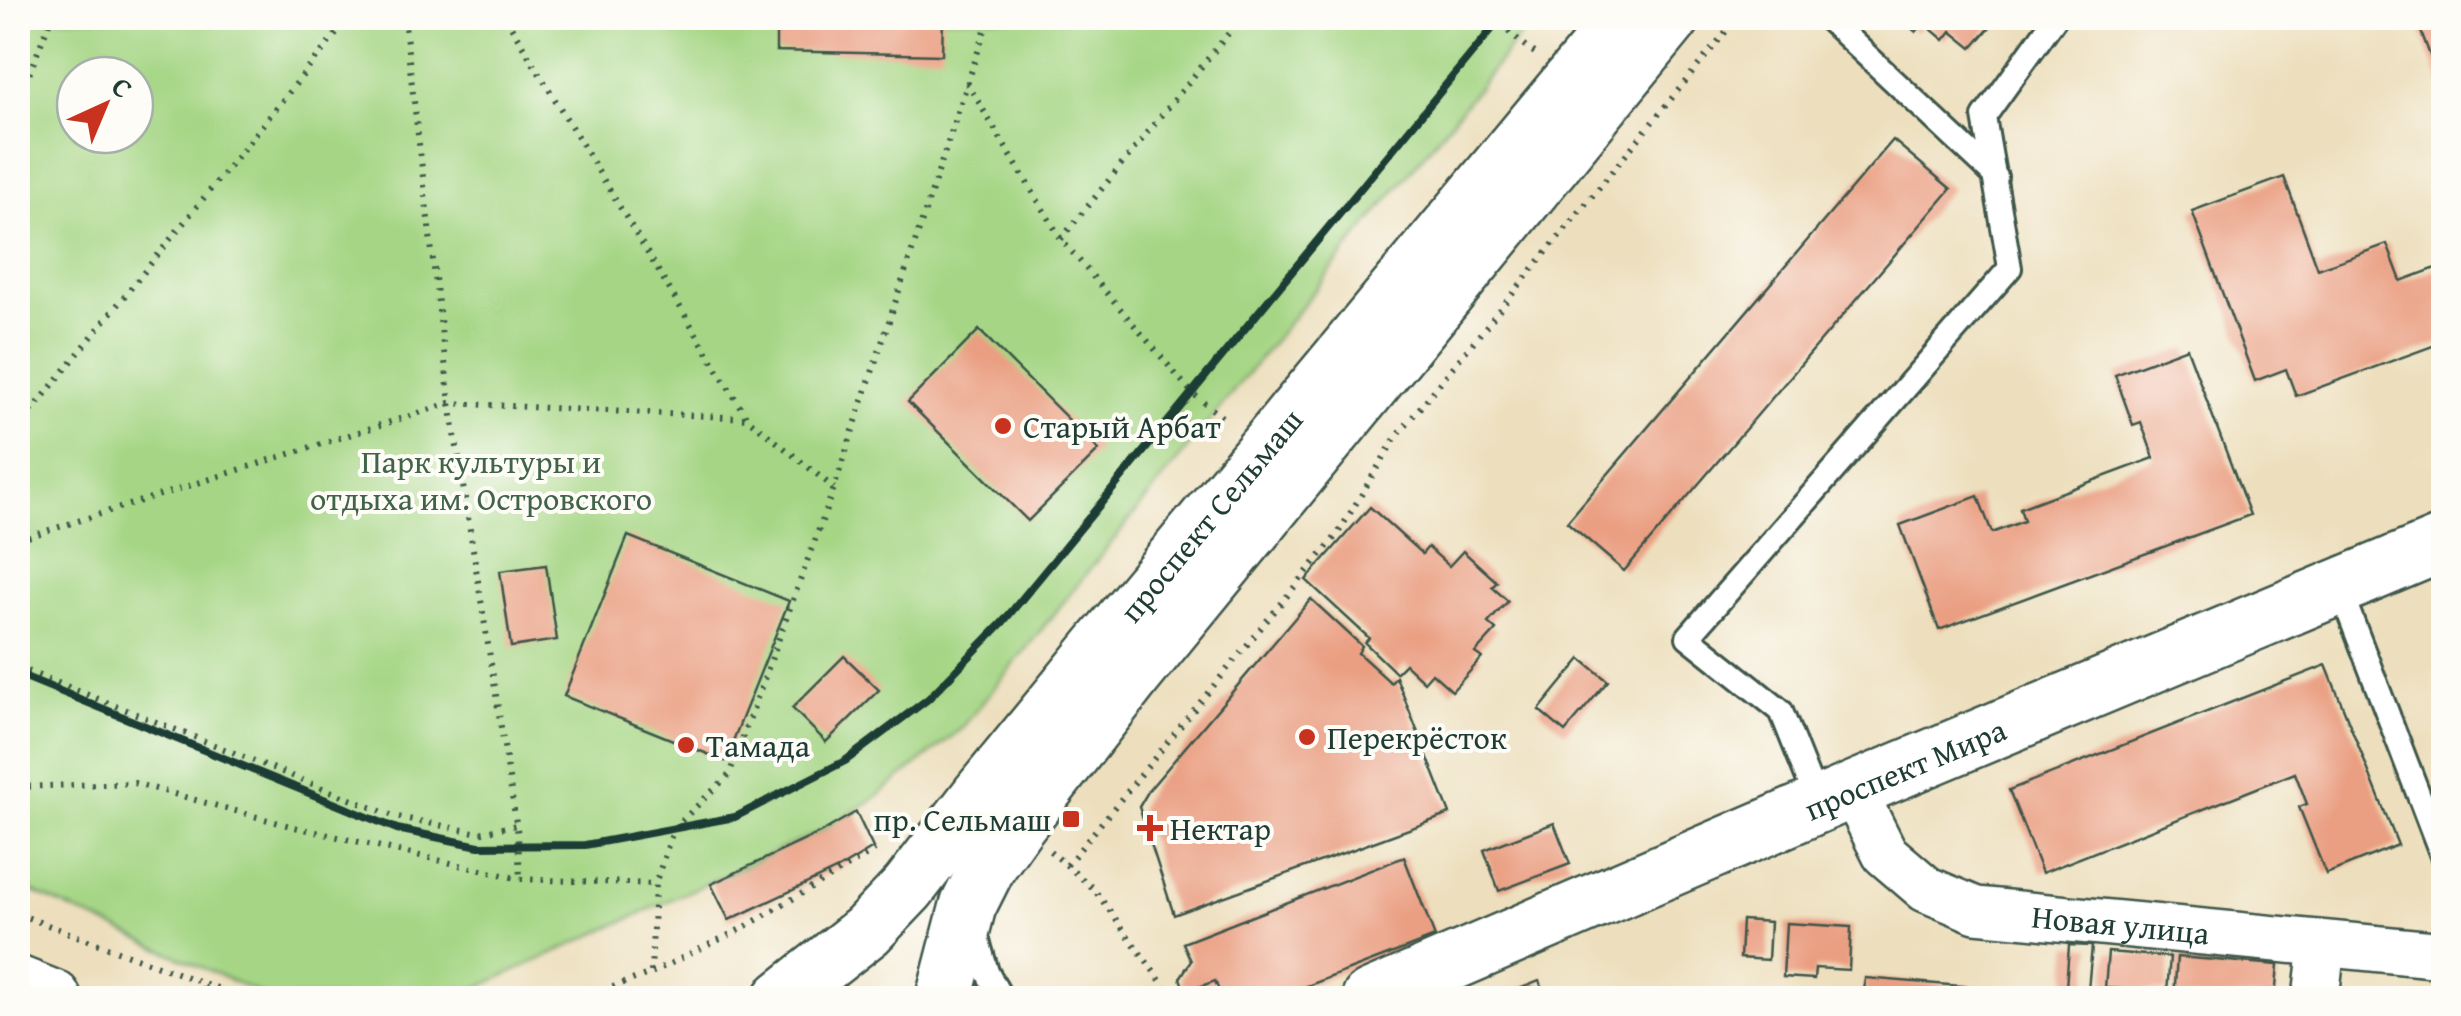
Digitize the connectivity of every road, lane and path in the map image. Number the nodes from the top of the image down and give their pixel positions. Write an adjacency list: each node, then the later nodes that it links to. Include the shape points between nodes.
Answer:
1 (51, 18): 17 (path)
2 (349, 18): 23 (path)
3 (404, 18): 20 (path)
4 (506, 18): 21 (path)
5 (988, 18): 16 (path)
6 (1241, 18): 19 (path)
7 (1492, 18): 14 (path)
8 (1623, 18): 47 (main road, проспект Сельмаш, via 908,888 867,931)
9 (1672, 18): 36 (main road, проспект Сельмаш, via 1134,675 998,852)
10 (1737, 18): 50 (path, via 1396,437 1337,535 1067,865 1105,904)
11 (1827, 18): 18 (lane)
12 (2055, 18): 18 (lane, via 1984,117)
13 (1547, 42): 14 (path)
14 (1537, 55): 15 (path)
15 (1524, 70)
16 (968, 83): 19 (path); 24 (path)
17 (18, 102)
18 (1996, 176): 30 (lane, via 2010,268 1688,637 1780,711)
19 (1060, 239): 22 (path, via 1192,393)
20 (450, 403): 21 (path); 25 (path); 31 (path)
21 (747, 418): 24 (path)
22 (1232, 426)
23 (18, 428)
24 (834, 488): 35 (path, via 729,775 674,828)
25 (18, 540)
26 (2444, 543): 27 (main road, проспект Мира)
27 (2339, 587): 30 (main road, проспект Мира); 33 (lane)
28 (18, 667): 31 (path, via 394,816 479,833)
29 (18, 786): 34 (path, via 134,783)
30 (1836, 798): 38 (street, Новая улица, via 1926,890 1976,910); 51 (main road, проспект Мира)
31 (516, 825): 34 (path)
32 (882, 845): 40 (path)
33 (2444, 861)
34 (520, 879): 35 (path)
35 (655, 884): 40 (path)
36 (968, 906): 48 (main road, проспект Сельмаш); 49 (lane)
37 (18, 914): 42 (path)
38 (2322, 945): 39 (street, Новая улица); 52 (street)
39 (2444, 956)
40 (651, 973): 46 (path)
41 (18, 984): 43 (main road)
42 (205, 984): 44 (path); 45 (path)
43 (53, 998)
44 (204, 998)
45 (244, 998)
46 (584, 998)
47 (782, 998)
48 (944, 998)
49 (1001, 998)
50 (1173, 998)
51 (1370, 998)
52 (2316, 998)

